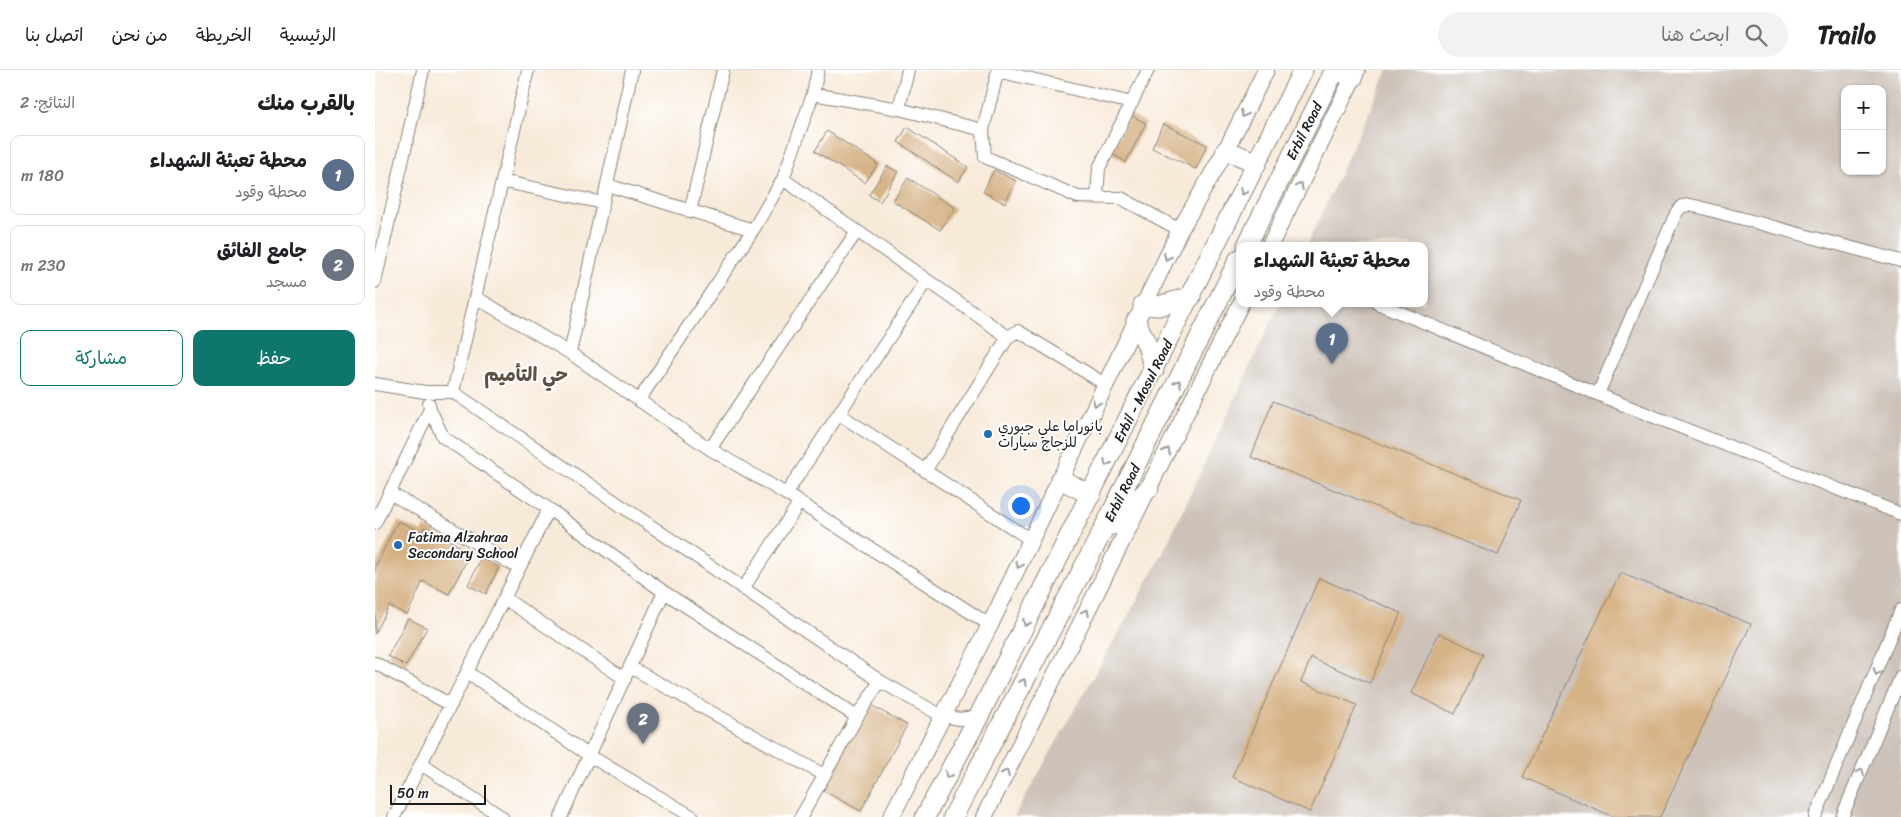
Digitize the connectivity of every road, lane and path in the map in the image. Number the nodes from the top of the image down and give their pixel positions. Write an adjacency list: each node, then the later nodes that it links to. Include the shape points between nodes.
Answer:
1 (423, 70): 32 (street)
2 (528, 70): 19 (street)
3 (632, 70): 20 (street)
4 (723, 70): 23 (street)
5 (818, 70): 12 (street)
6 (908, 70): 14 (street)
7 (1148, 70): 13 (street)
8 (1266, 70): 16 (main road, one-way to 16)
9 (1303, 70): 17 (highway, Erbil - Mosul Road)
10 (998, 71): 13 (street); 15 (street)
11 (1346, 72): 27 (highway, Erbil Road); 28 (main road, one-way to 11)
12 (813, 94): 14 (street); 18 (street)
13 (1132, 103): 21 (street, via 1099,168)
14 (899, 109): 15 (street)
15 (983, 130): 21 (street, via 985,157 1078,197)
16 (1226, 150): 17 (highway); 25 (main road)
17 (1257, 163): 34 (highway, Erbil - Mosul Road, one-way to 34)
18 (783, 179): 24 (street); 26 (street)
19 (502, 181): 22 (street); 33 (street)
20 (607, 185): 22 (street); 23 (street)
21 (1097, 196): 25 (street, via 1121,198)
22 (603, 203): 39 (street)
23 (690, 212): 24 (street)
24 (753, 230): 46 (street)
25 (1180, 230): 37 (main road, one-way to 37)
26 (857, 231): 31 (street); 49 (street)
27 (1249, 242)
28 (1271, 242)
29 (1901, 261): 45 (street, via 1691,205 1683,206 1676,213)
30 (1236, 265): 61 (highway, Erbil Road, one-way to 30)
31 (927, 280): 38 (street); 48 (street)
32 (375, 282)
33 (475, 297): 39 (street); 44 (street)
34 (1191, 297): 37 (highway); 40 (highway, Erbil - Mosul Road)
35 (1239, 307): 52 (main road, one-way to 35)
36 (1387, 307): 45 (street)
37 (1139, 314): 40 (highway); 42 (main road)
38 (1008, 337): 42 (street, via 1018,331); 50 (street)
39 (570, 353): 46 (street)
40 (1154, 370): 55 (highway, Erbil - Mosul Road, one-way to 55)
41 (375, 384): 43 (street)
42 (1105, 384): 51 (main road, one-way to 51)
43 (425, 392): 44 (street); 47 (street)
44 (453, 392): 63 (street)
45 (1598, 394): 58 (street)
46 (639, 400): 49 (street)
47 (430, 409): 53 (street); 57 (street, via 443,436)
48 (839, 414): 50 (street); 54 (street)
49 (710, 449): 54 (street)
50 (925, 471): 60 (street)
51 (1060, 479): 55 (highway); 60 (main road)
52 (1149, 488): 61 (highway); 90 (main road, one-way to 52)
53 (390, 493): 59 (street); 62 (street)
54 (786, 494): 56 (street)
55 (1091, 495): 76 (highway, Erbil - Mosul Road, one-way to 76)
56 (799, 503): 63 (street); 67 (street)
57 (549, 509): 62 (street); 64 (street)
58 (1901, 514)
59 (375, 523)
60 (1031, 540): 67 (main road, one-way to 67)
61 (1098, 540): 78 (highway, Erbil Road, one-way to 61)
62 (519, 568): 65 (street)
63 (743, 589): 72 (street)
64 (664, 592): 70 (street); 77 (street)
65 (504, 598): 69 (street); 70 (street)
66 (1901, 610): 91 (street, one-way to 91)
67 (990, 625): 75 (main road)
68 (375, 663): 73 (street)
69 (467, 672): 73 (street); 79 (street)
70 (628, 673): 79 (street); 81 (street)
71 (1901, 676): 74 (street)
72 (880, 681): 75 (street); 77 (street)
73 (451, 704): 80 (street)
74 (1896, 704): 92 (street, one-way to 74)
75 (942, 716): 76 (street, via 960,719); 87 (main road)
76 (979, 716): 78 (highway); 88 (highway, Erbil - Mosul Road, one-way to 88)
77 (857, 717): 81 (street)
78 (1000, 726): 89 (highway)
79 (590, 756): 84 (street); 85 (street)
80 (421, 764): 82 (street); 83 (street)
81 (823, 775): 86 (street)
82 (394, 817)
83 (503, 817)
84 (561, 817)
85 (693, 817)
86 (801, 817)
87 (891, 817)
88 (925, 817)
89 (953, 817)
90 (984, 817)
91 (1815, 817)
92 (1842, 817)

